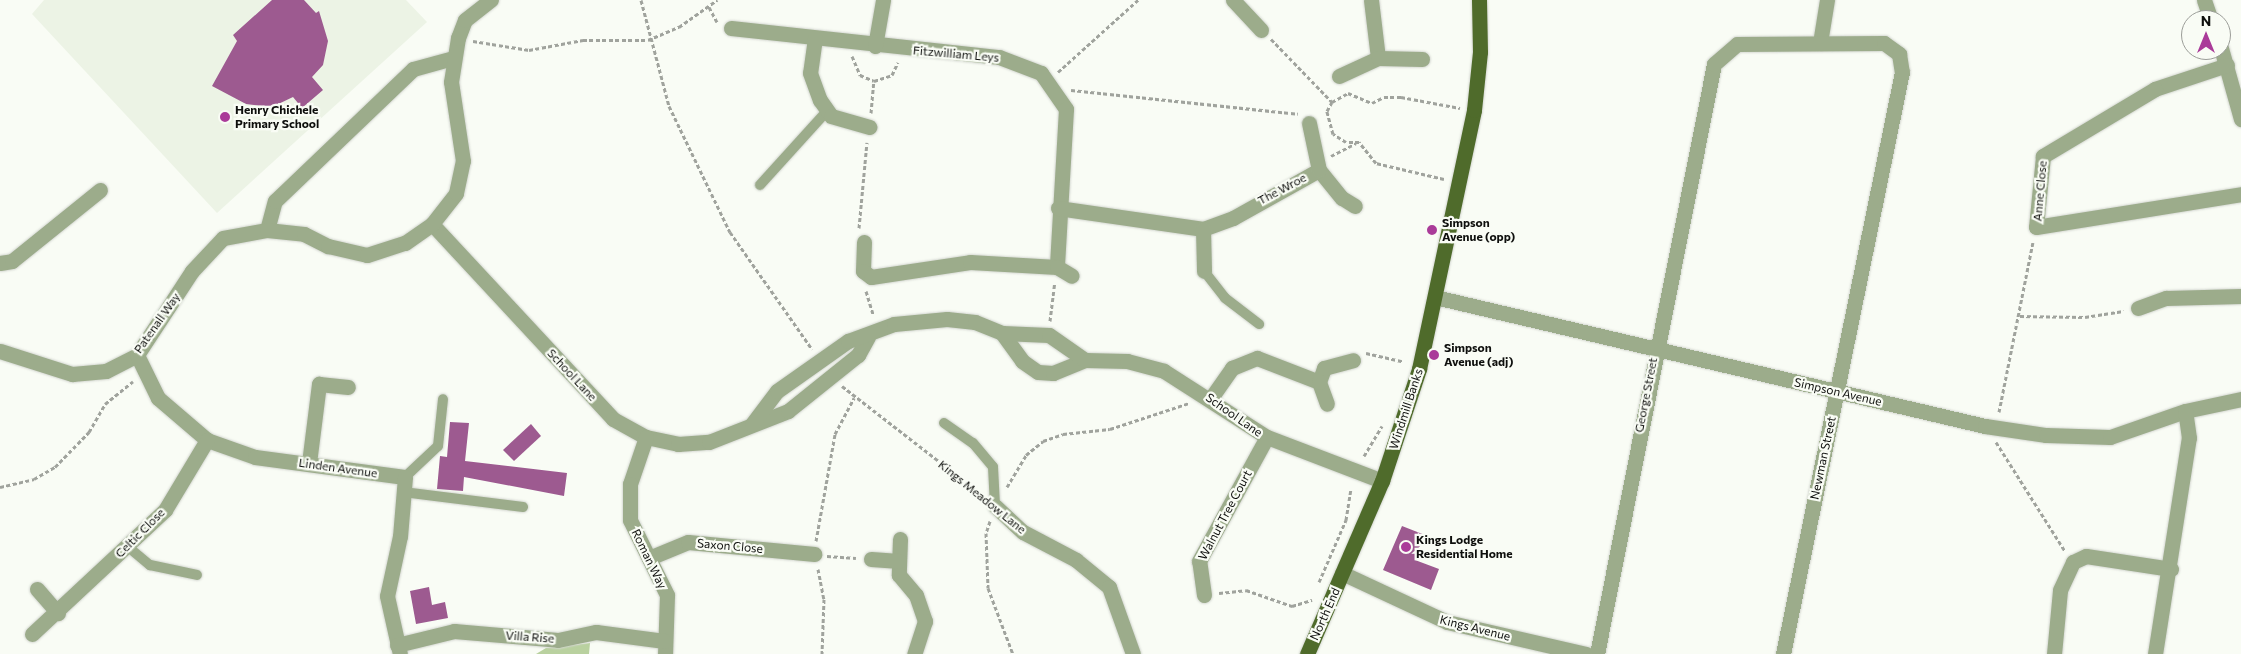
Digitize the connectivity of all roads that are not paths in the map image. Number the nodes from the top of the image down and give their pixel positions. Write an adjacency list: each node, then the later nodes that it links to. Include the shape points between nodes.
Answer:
1 (491, 0): 12 (street, via 465,20)
2 (883, 0): 11 (street)
3 (1233, 0): 8 (street)
4 (1371, 0): 13 (street)
5 (1478, 0): 37 (main road, Windmill Banks, via 1480,52 1474,110)
6 (1827, 0): 10 (street)
7 (731, 28): 9 (street, Fitzwilliam Leys)
8 (1262, 30)
9 (815, 38): 11 (street, Fitzwilliam Leys); 18 (street, via 810,73)
10 (1820, 43): 43 (street, George Street, via 1737,44 1714,64); 49 (street, Newman Street, via 1884,43 1898,54 1902,72)
11 (875, 46): 27 (street, Fitzwilliam Leys, via 999,57 1033,68 1052,85 1066,109 1067,134)
12 (453, 58): 28 (street, via 452,82 463,161 456,193); 30 (street, via 413,69 275,201)
13 (1378, 58): 14 (street); 17 (street)
14 (1422, 59)
15 (2225, 60): 16 (street)
16 (2227, 65): 20 (street); 25 (street, Anne Close, via 2155,89 2043,156 2036,227)
17 (1339, 76)
18 (827, 111): 21 (street, via 850,124); 23 (lane)
19 (1312, 118): 22 (street, The Wroe)
20 (2241, 119)
21 (869, 127)
22 (1318, 167): 26 (street, via 1342,198); 29 (street, The Wroe, via 1233,218)
23 (760, 185)
24 (100, 190): 32 (street, via 12,261)
25 (2241, 194)
26 (1355, 206)
27 (1058, 208): 29 (street, The Wroe); 33 (street, Fitzwilliam Leys)
28 (432, 224): 30 (street, via 404,243 367,254 328,246 304,234); 57 (street, School Lane, via 614,419)
29 (1202, 229): 34 (street)
30 (267, 230): 44 (street, Patenall Way, via 223,238 192,271)
31 (864, 242): 33 (street, via 863,271 882,279 925,267 970,262)
32 (0, 263)
33 (1057, 268): 35 (street)
34 (1204, 271): 39 (lane, via 1225,298)
35 (1072, 276)
36 (2241, 296): 38 (street, via 2166,298)
37 (1435, 297): 43 (street, Simpson Avenue); 61 (main road, Windmill Banks, via 1413,392)
38 (2138, 308)
39 (1259, 324)
40 (1002, 333): 41 (street, School Lane, via 975,322 948,319 894,324); 45 (street, via 1048,334); 45 (street, via 1022,361 1038,372 1053,373)
41 (868, 336): 56 (street, School Lane, via 848,341 777,392); 56 (street, School Lane, via 858,355 788,411)
42 (0, 350): 44 (street, Patenall Way, via 72,374 106,371)
43 (1655, 350): 49 (street, Simpson Avenue); 84 (street, George Street)
44 (137, 355): 59 (street, Linden Avenue, via 158,398)
45 (1085, 360): 50 (street, School Lane, via 1127,361 1164,371)
46 (1353, 360): 47 (street, via 1324,368)
47 (1319, 382): 50 (street, via 1257,358 1232,368); 53 (street)
48 (348, 387): 60 (street, via 319,384)
49 (1836, 391): 54 (street, Simpson Avenue, via 2046,435 2110,437); 85 (street, Newman Street)
50 (1211, 398): 58 (street, School Lane)
51 (443, 399): 62 (lane, via 438,446)
52 (2241, 399): 54 (street, Simpson Avenue)
53 (1327, 404)
54 (2185, 411): 71 (street, via 2189,438)
55 (944, 423): 63 (lane, via 973,443 992,467)
56 (751, 425): 57 (street, School Lane, via 709,442 678,444)
57 (646, 437): 68 (street, Roman Way, via 630,484 630,520)
58 (1267, 437): 61 (street, School Lane); 75 (street, Walnut Tree Court, via 1199,561)
59 (207, 440): 60 (street, Linden Avenue, via 256,456); 66 (street, Celtic Close, via 165,510)
60 (309, 463): 62 (street, Linden Avenue)
61 (1382, 481): 72 (main road, Windmill Banks)
62 (404, 485): 64 (lane); 79 (street, via 387,596)
63 (995, 506): 81 (street, Kings Meadow Lane, via 1023,532 1076,560 1109,587)
64 (523, 507)
65 (900, 539): 70 (street)
66 (127, 546): 73 (lane, via 150,565); 76 (street, Celtic Close)
67 (814, 554): 68 (street, Saxon Close, via 688,542)
68 (649, 558): 78 (street, Roman Way, via 667,596)
69 (871, 559): 70 (street)
70 (899, 561): 80 (street, via 899,575 916,596 924,621)
71 (2171, 569): 86 (street, via 2086,556 2073,562 2060,590); 87 (street)
72 (1342, 574): 82 (main road, North End); 83 (street, Kings Avenue, via 1447,622)
73 (197, 575)
74 (37, 589): 76 (street)
75 (1204, 595)
76 (58, 613): 77 (street, Celtic Close)
77 (32, 634)
78 (665, 648): 79 (street, Villa Rise, via 596,632 558,640 454,631)
79 (399, 649)
80 (914, 654)
81 (1132, 654)
82 (1307, 654)
83 (1586, 654)
84 (1597, 654)
85 (1783, 654)
86 (2054, 654)
87 (2155, 654)

